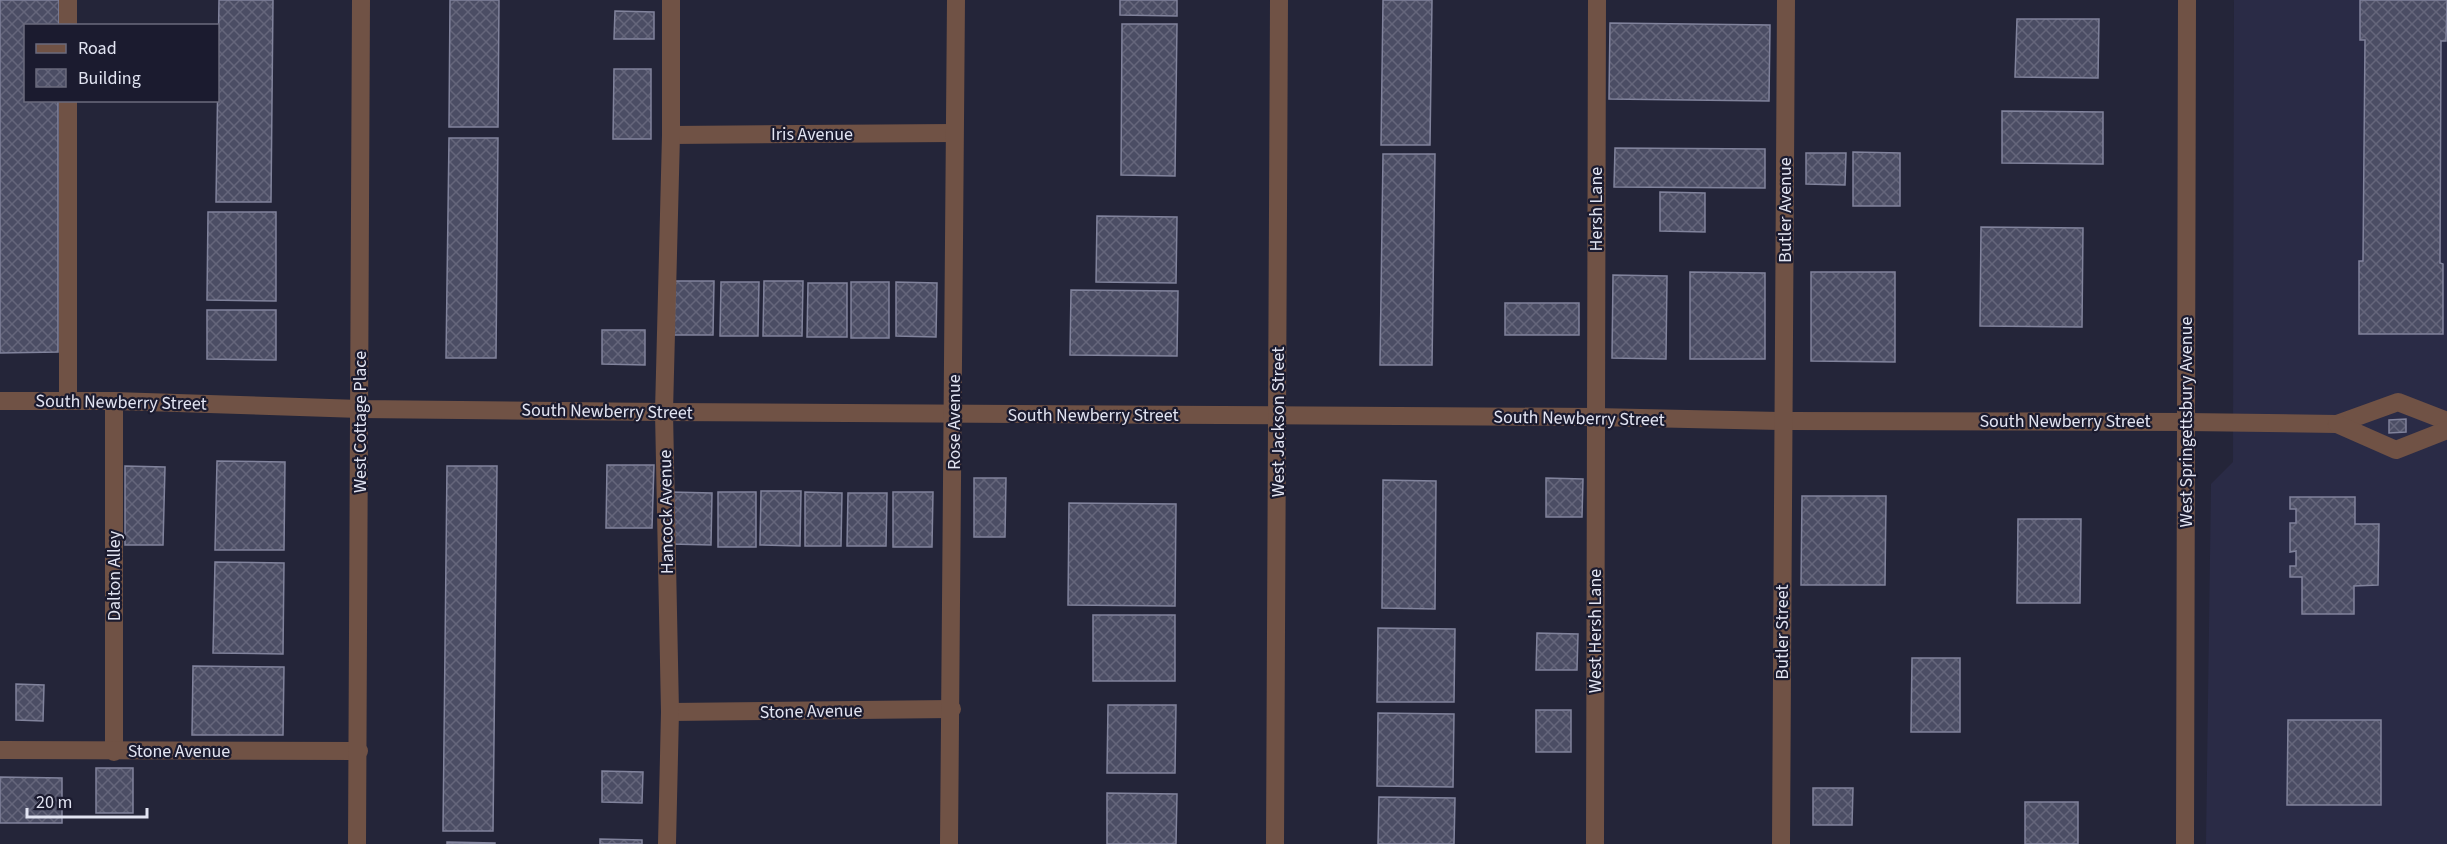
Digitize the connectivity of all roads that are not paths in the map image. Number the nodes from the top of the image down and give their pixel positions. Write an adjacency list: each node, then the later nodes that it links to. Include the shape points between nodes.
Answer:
1 (68, 0): 9 (street)
2 (362, 0): 16 (street, West Cottage Place)
3 (671, 0): 12 (street, Hancock Avenue)
4 (956, 0): 11 (street, Rose Avenue)
5 (1279, 0): 19 (street, West Jackson Street)
6 (1597, 0): 20 (street, Hersh Lane)
7 (1786, 0): 21 (street, Butler Avenue)
8 (2187, 0): 23 (street, West Springettsbury Avenue)
9 (68, 24)
10 (68, 102): 14 (street)
11 (954, 133): 12 (street, Iris Avenue); 18 (street, Rose Avenue)
12 (671, 135): 17 (street, Hancock Avenue)
13 (0, 400): 14 (street, South Newberry Street)
14 (68, 401): 15 (street, South Newberry Street)
15 (114, 401): 16 (street, South Newberry Street); 30 (street, Dalton Alley)
16 (360, 409): 17 (street, South Newberry Street); 29 (street, West Cottage Place)
17 (664, 412): 18 (street, South Newberry Street); 27 (street, Hancock Avenue)
18 (955, 415): 19 (street, South Newberry Street); 26 (street, Rose Avenue)
19 (1278, 416): 20 (street, South Newberry Street); 34 (street, West Jackson Street)
20 (1594, 417): 21 (street, South Newberry Street); 35 (street, West Hersh Lane)
21 (1785, 421): 23 (street, South Newberry Street); 36 (street, Butler Street)
22 (2447, 421): 24 (street, via 2398,402)
23 (2186, 422): 24 (street, South Newberry Street); 37 (street, West Springettsbury Avenue)
24 (2337, 424): 25 (street, via 2396,450)
25 (2447, 430)
26 (952, 709): 27 (street, Stone Avenue); 33 (street, Rose Avenue)
27 (670, 712): 32 (street, Hancock Avenue)
28 (0, 750): 30 (street, Stone Avenue)
29 (359, 751): 30 (street, Stone Avenue); 31 (street, West Cottage Place)
30 (114, 752)
31 (357, 844)
32 (667, 844)
33 (950, 844)
34 (1275, 844)
35 (1595, 844)
36 (1781, 844)
37 (2185, 844)

